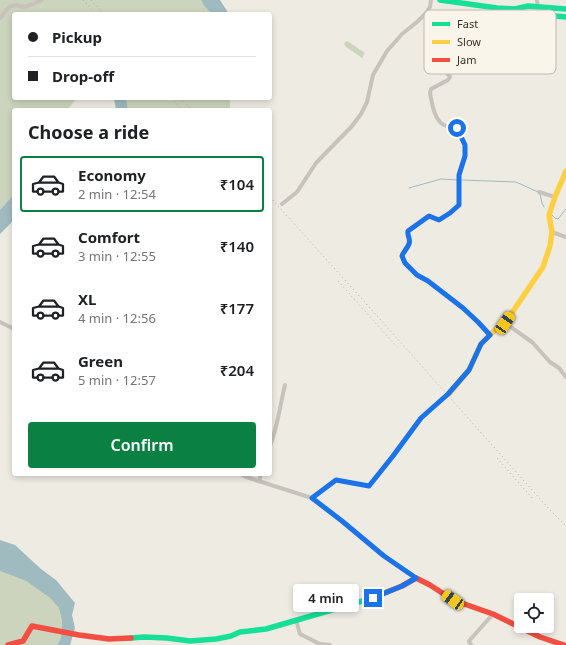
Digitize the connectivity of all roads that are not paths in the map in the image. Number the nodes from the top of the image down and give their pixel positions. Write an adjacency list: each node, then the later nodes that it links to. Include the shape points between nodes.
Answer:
1 (42, 0): 14 (street, via 22,7 9,7)
2 (431, 0): 9 (street)
3 (440, 0): 6 (main road)
4 (537, 0): 5 (street)
5 (538, 7): 7 (main road); 8 (main road)
6 (497, 8): 7 (main road); 10 (street)
7 (515, 9)
8 (566, 9)
9 (428, 10)
10 (494, 10)
11 (424, 15): 19 (street, via 387,51 373,75 367,102 352,126 316,163 297,192)
12 (556, 16): 13 (main road)
13 (566, 17)
14 (0, 18)
15 (448, 74): 25 (street, via 450,77 448,80 431,89 430,93 437,118 443,124 457,128 465,145 465,156 459,177 459,205 444,218 439,220 429,216 408,231 410,242 402,256 417,275 463,308)
16 (566, 171): 18 (main road)
17 (539, 192): 18 (street)
18 (555, 197): 20 (main road, via 549,215)
19 (282, 204)
20 (552, 232): 21 (street); 23 (main road, via 543,267)
21 (566, 237)
22 (0, 322): 24 (street)
23 (505, 323): 25 (main road); 26 (street, via 532,342)
24 (12, 329)
25 (490, 335): 28 (main road, via 481,344 469,370)
26 (566, 377)
27 (285, 385): 29 (street)
28 (448, 394): 33 (street, via 421,418 369,486 336,480)
29 (272, 440)
30 (244, 476): 32 (street)
31 (260, 476): 32 (street)
32 (259, 481): 33 (street)
33 (312, 498): 34 (street, via 384,556)
34 (416, 578): 35 (main road, via 453,600); 36 (main road, via 373,598)
35 (493, 614): 39 (street, via 469,641); 40 (main road, via 540,637)
36 (296, 620): 37 (main road, via 216,639 190,641 167,638 109,639 32,626 23,641); 38 (street, via 300,634 320,644)
37 (8, 645)
38 (330, 645)
39 (471, 645)
40 (564, 645)

